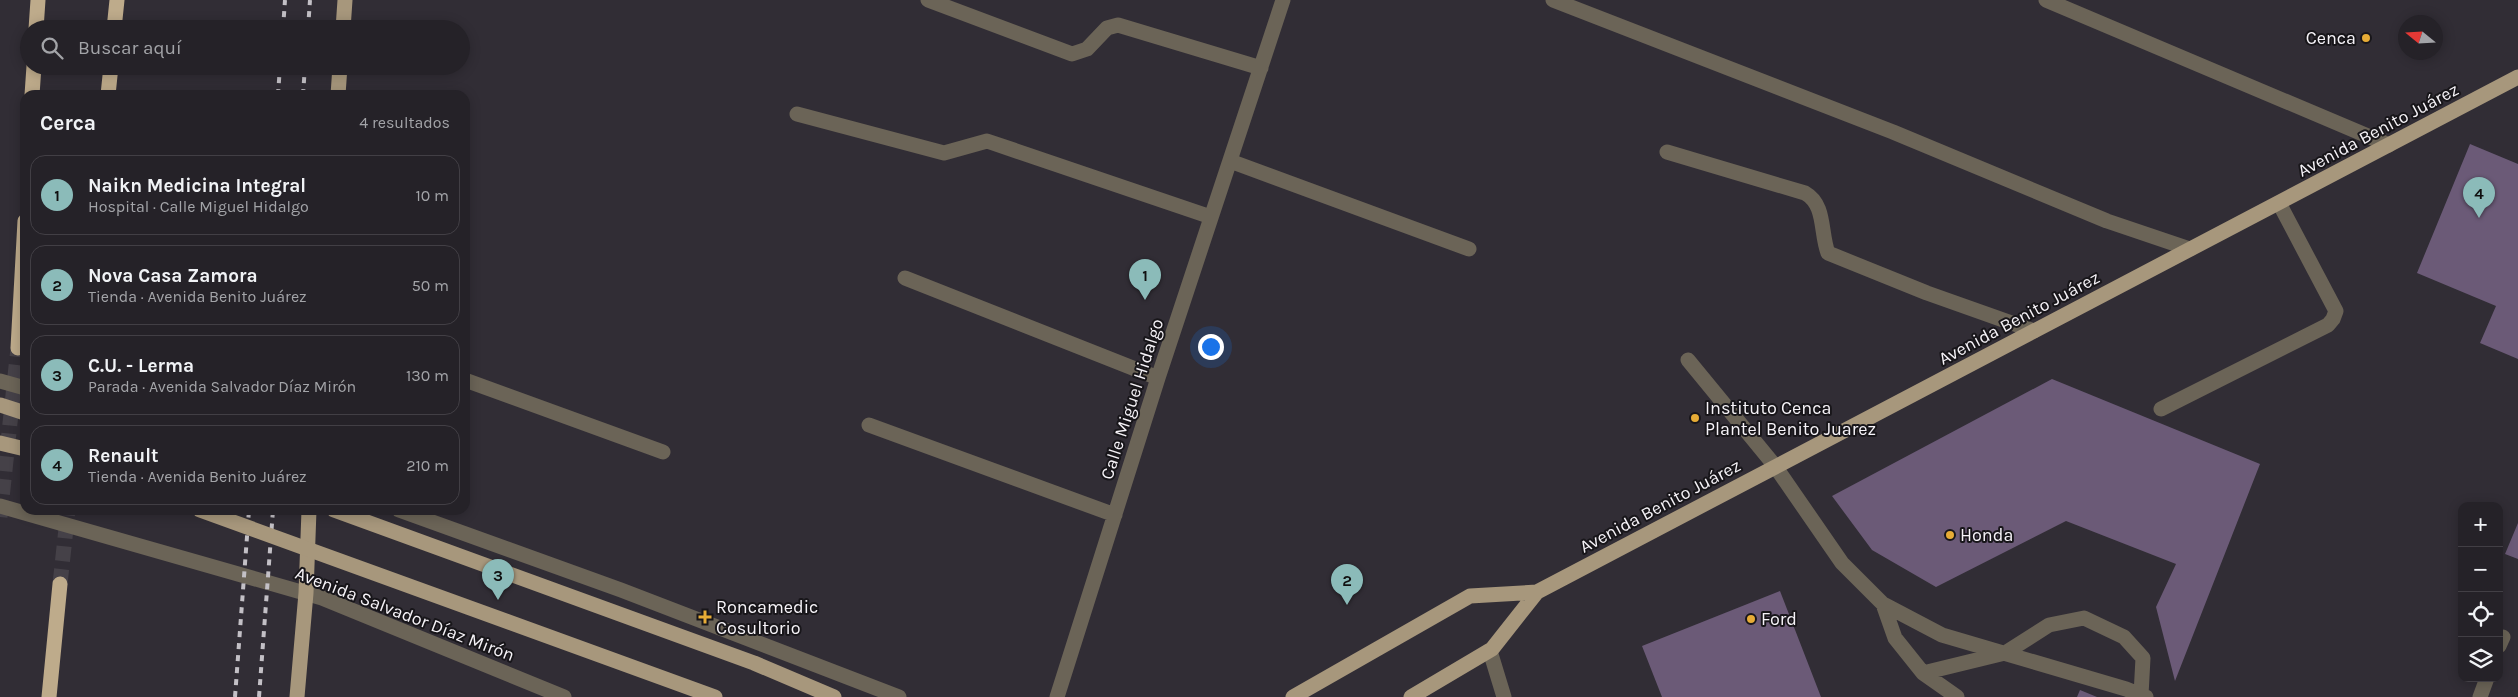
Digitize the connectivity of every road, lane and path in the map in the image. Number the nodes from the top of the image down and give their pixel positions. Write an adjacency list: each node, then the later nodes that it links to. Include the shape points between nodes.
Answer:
1 (38, 0): 8 (highway)
2 (117, 0): 9 (highway)
3 (345, 0): 10 (main road)
4 (928, 0): 11 (street, via 1072,54 1087,49 1107,28 1118,25)
5 (1284, 0): 11 (street, Calle Miguel Hidalgo)
6 (1553, 0): 25 (street, via 1893,132 2107,221)
7 (2046, 0): 20 (street)
8 (37, 20)
9 (115, 20)
10 (344, 20)
11 (1261, 68): 22 (street, Calle Miguel Hidalgo)
12 (33, 75): 16 (highway)
13 (110, 75): 17 (highway)
14 (339, 75): 18 (main road)
15 (2518, 77): 20 (main road, Avenida Benito Juárez)
16 (32, 90)
17 (109, 90)
18 (338, 90)
19 (797, 114): 24 (street, via 944,153 987,141)
20 (2389, 145): 23 (main road, Avenida Benito Juárez)
21 (1667, 152): 29 (street, via 1805,193 1814,198 1820,208 1828,253)
22 (1230, 160): 24 (street, Calle Miguel Hidalgo); 26 (street)
23 (2280, 203): 25 (main road, Avenida Benito Juárez); 37 (street, via 2336,311 2333,319 2328,325)
24 (1211, 217): 32 (street, Calle Miguel Hidalgo)
25 (2190, 249): 29 (main road, Avenida Benito Juárez)
26 (1469, 250)
27 (905, 278): 32 (street)
28 (20, 312): 30 (highway)
29 (2034, 331): 43 (main road, Avenida Benito Juárez)
30 (18, 348)
31 (1688, 360): 43 (street)
32 (1158, 378): 51 (street, Calle Miguel Hidalgo)
33 (0, 381): 35 (street)
34 (470, 382): 42 (street)
35 (20, 387)
36 (0, 405): 38 (main road, bridge)
37 (2161, 409)
38 (20, 411)
39 (869, 425): 51 (street)
40 (0, 443): 41 (main road, bridge)
41 (20, 448)
42 (663, 452)
43 (1775, 466): 53 (main road, Avenida Benito Juárez); 55 (street, via 1842,563)
44 (0, 506): 45 (street, Avenida Salvador Díaz Mirón)
45 (20, 512)
46 (32, 515): 54 (street, Avenida Salvador Díaz Mirón)
47 (214, 515): 64 (main road, Avenida Salvador Díaz Mirón, bridge)
48 (309, 515): 54 (main road)
49 (348, 515): 65 (main road, via 745,660)
50 (413, 515): 66 (street, via 621,590)
51 (1115, 515): 67 (street, Calle Miguel Hidalgo)
52 (60, 584): 61 (highway)
53 (1537, 592): 56 (main road, Avenida Benito Juárez); 68 (main road, Avenida Benito Juárez, via 1470,596)
54 (306, 593): 62 (main road); 63 (street, Avenida Salvador Díaz Mirón)
55 (1882, 604): 57 (street, via 1942,635); 58 (street, via 1895,638)
56 (1490, 651): 69 (main road, Avenida Benito Juárez); 70 (street)
57 (2005, 653): 58 (street); 60 (street); 60 (street, via 2049,625 2084,618 2124,637 2144,658)
58 (1923, 673): 71 (street)
59 (2486, 682): 72 (street)
60 (2144, 696)
61 (49, 697)
62 (297, 697)
63 (564, 697)
64 (715, 697)
65 (834, 697)
66 (899, 697)
67 (1057, 697)
68 (1293, 697)
69 (1410, 697)
70 (1504, 697)
71 (1957, 697)
72 (2480, 697)

